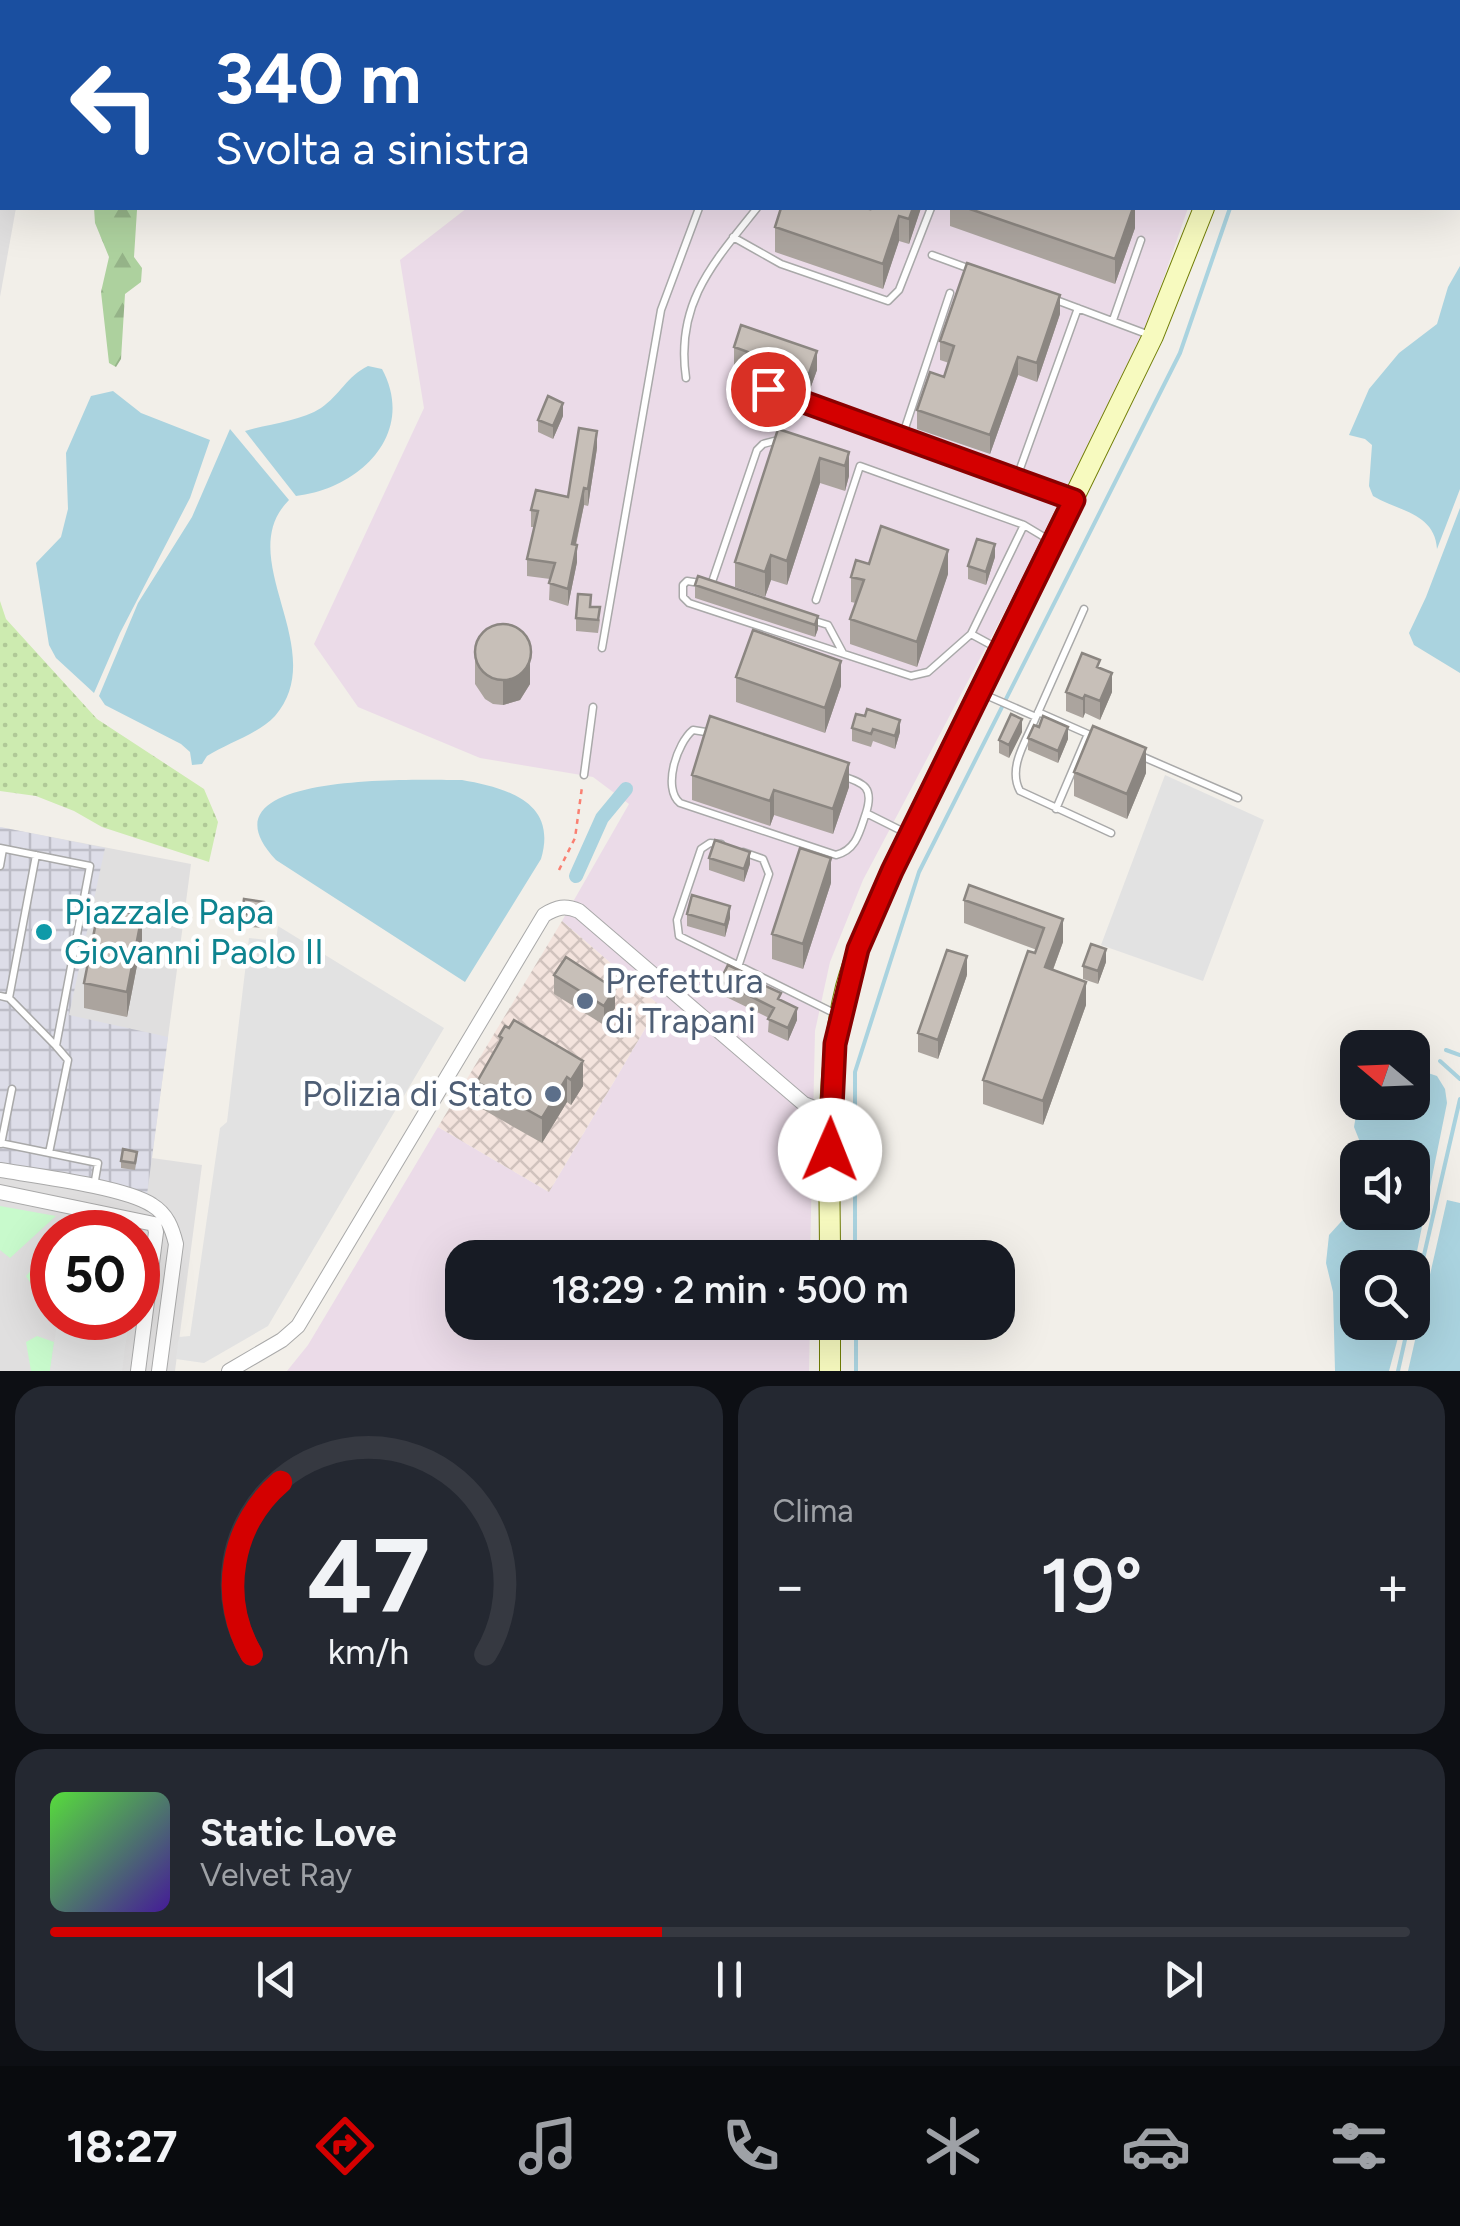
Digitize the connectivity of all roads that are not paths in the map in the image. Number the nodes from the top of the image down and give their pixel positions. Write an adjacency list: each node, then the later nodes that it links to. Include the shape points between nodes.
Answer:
1 (698, 210): 30 (lane, via 661,310)
2 (756, 210): 5 (lane)
3 (930, 210): 5 (lane, via 900,290 888,300 781,264)
4 (1203, 210): 13 (main road)
5 (734, 238): 15 (lane, via 694,298 684,340)
6 (1141, 240): 12 (lane)
7 (932, 256): 8 (lane)
8 (987, 275)
9 (950, 294): 16 (lane)
10 (1042, 295): 11 (lane)
11 (1078, 308): 12 (lane); 20 (lane)
12 (1113, 320): 13 (lane)
13 (1153, 336): 21 (main road)
14 (734, 377): 16 (lane)
15 (686, 378)
16 (902, 437): 20 (lane)
17 (782, 440): 24 (lane, via 756,450)
18 (844, 461): 19 (lane)
19 (860, 466): 22 (lane); 26 (lane)
20 (1017, 478): 21 (lane)
21 (1074, 500): 23 (main road)
22 (1024, 525): 23 (lane); 29 (lane)
23 (1053, 543): 31 (main road)
24 (711, 586): 25 (lane); 32 (lane, via 686,580 684,597)
25 (728, 592)
26 (816, 600)
27 (1084, 609): 35 (lane)
28 (795, 614): 32 (lane, via 828,625)
29 (970, 634): 31 (lane); 32 (lane, via 928,672 912,676)
30 (602, 648)
31 (1000, 650): 33 (main road)
32 (843, 653)
33 (988, 696): 35 (lane); 46 (main road)
34 (592, 706): 41 (lane)
35 (1037, 715): 36 (lane); 43 (lane, via 1014,780 1020,791)
36 (1088, 734): 38 (lane); 43 (lane)
37 (718, 735): 44 (lane, via 700,729 684,740 670,786 680,803 836,854 854,844)
38 (1104, 741)
39 (1138, 755): 42 (lane)
40 (827, 770): 44 (lane, via 863,782 870,792)
41 (584, 775)
42 (1238, 798)
43 (1056, 809): 45 (lane)
44 (866, 812): 46 (lane)
45 (1110, 834)
46 (909, 835): 52 (main road, via 858,949)
47 (2, 849): 48 (lane); 49 (lane)
48 (36, 855): 51 (lane); 53 (lane, via 90,866)
49 (0, 866)
50 (738, 967): 50 (lane, via 684,940 676,928 701,849 710,843 767,862 769,874); 52 (lane)
51 (4, 997): 53 (lane)
52 (840, 1016): 55 (main road)
53 (56, 1046): 57 (lane, via 68,1060)
54 (12, 1089): 56 (lane)
55 (830, 1114): 62 (main road); 68 (street, via 804,1104 579,911 556,908 544,915 298,1326)
56 (1, 1144): 57 (lane)
57 (50, 1153): 59 (lane, via 98,1162)
58 (0, 1170): 59 (street)
59 (94, 1187): 65 (street, via 155,1206 172,1228 176,1244)
60 (0, 1192): 61 (street)
61 (87, 1210)
62 (830, 1240)
63 (142, 1340): 65 (street); 66 (street)
64 (830, 1340): 69 (main road)
65 (163, 1343): 67 (street)
66 (138, 1371)
67 (159, 1371)
68 (229, 1371)
69 (830, 1371)

